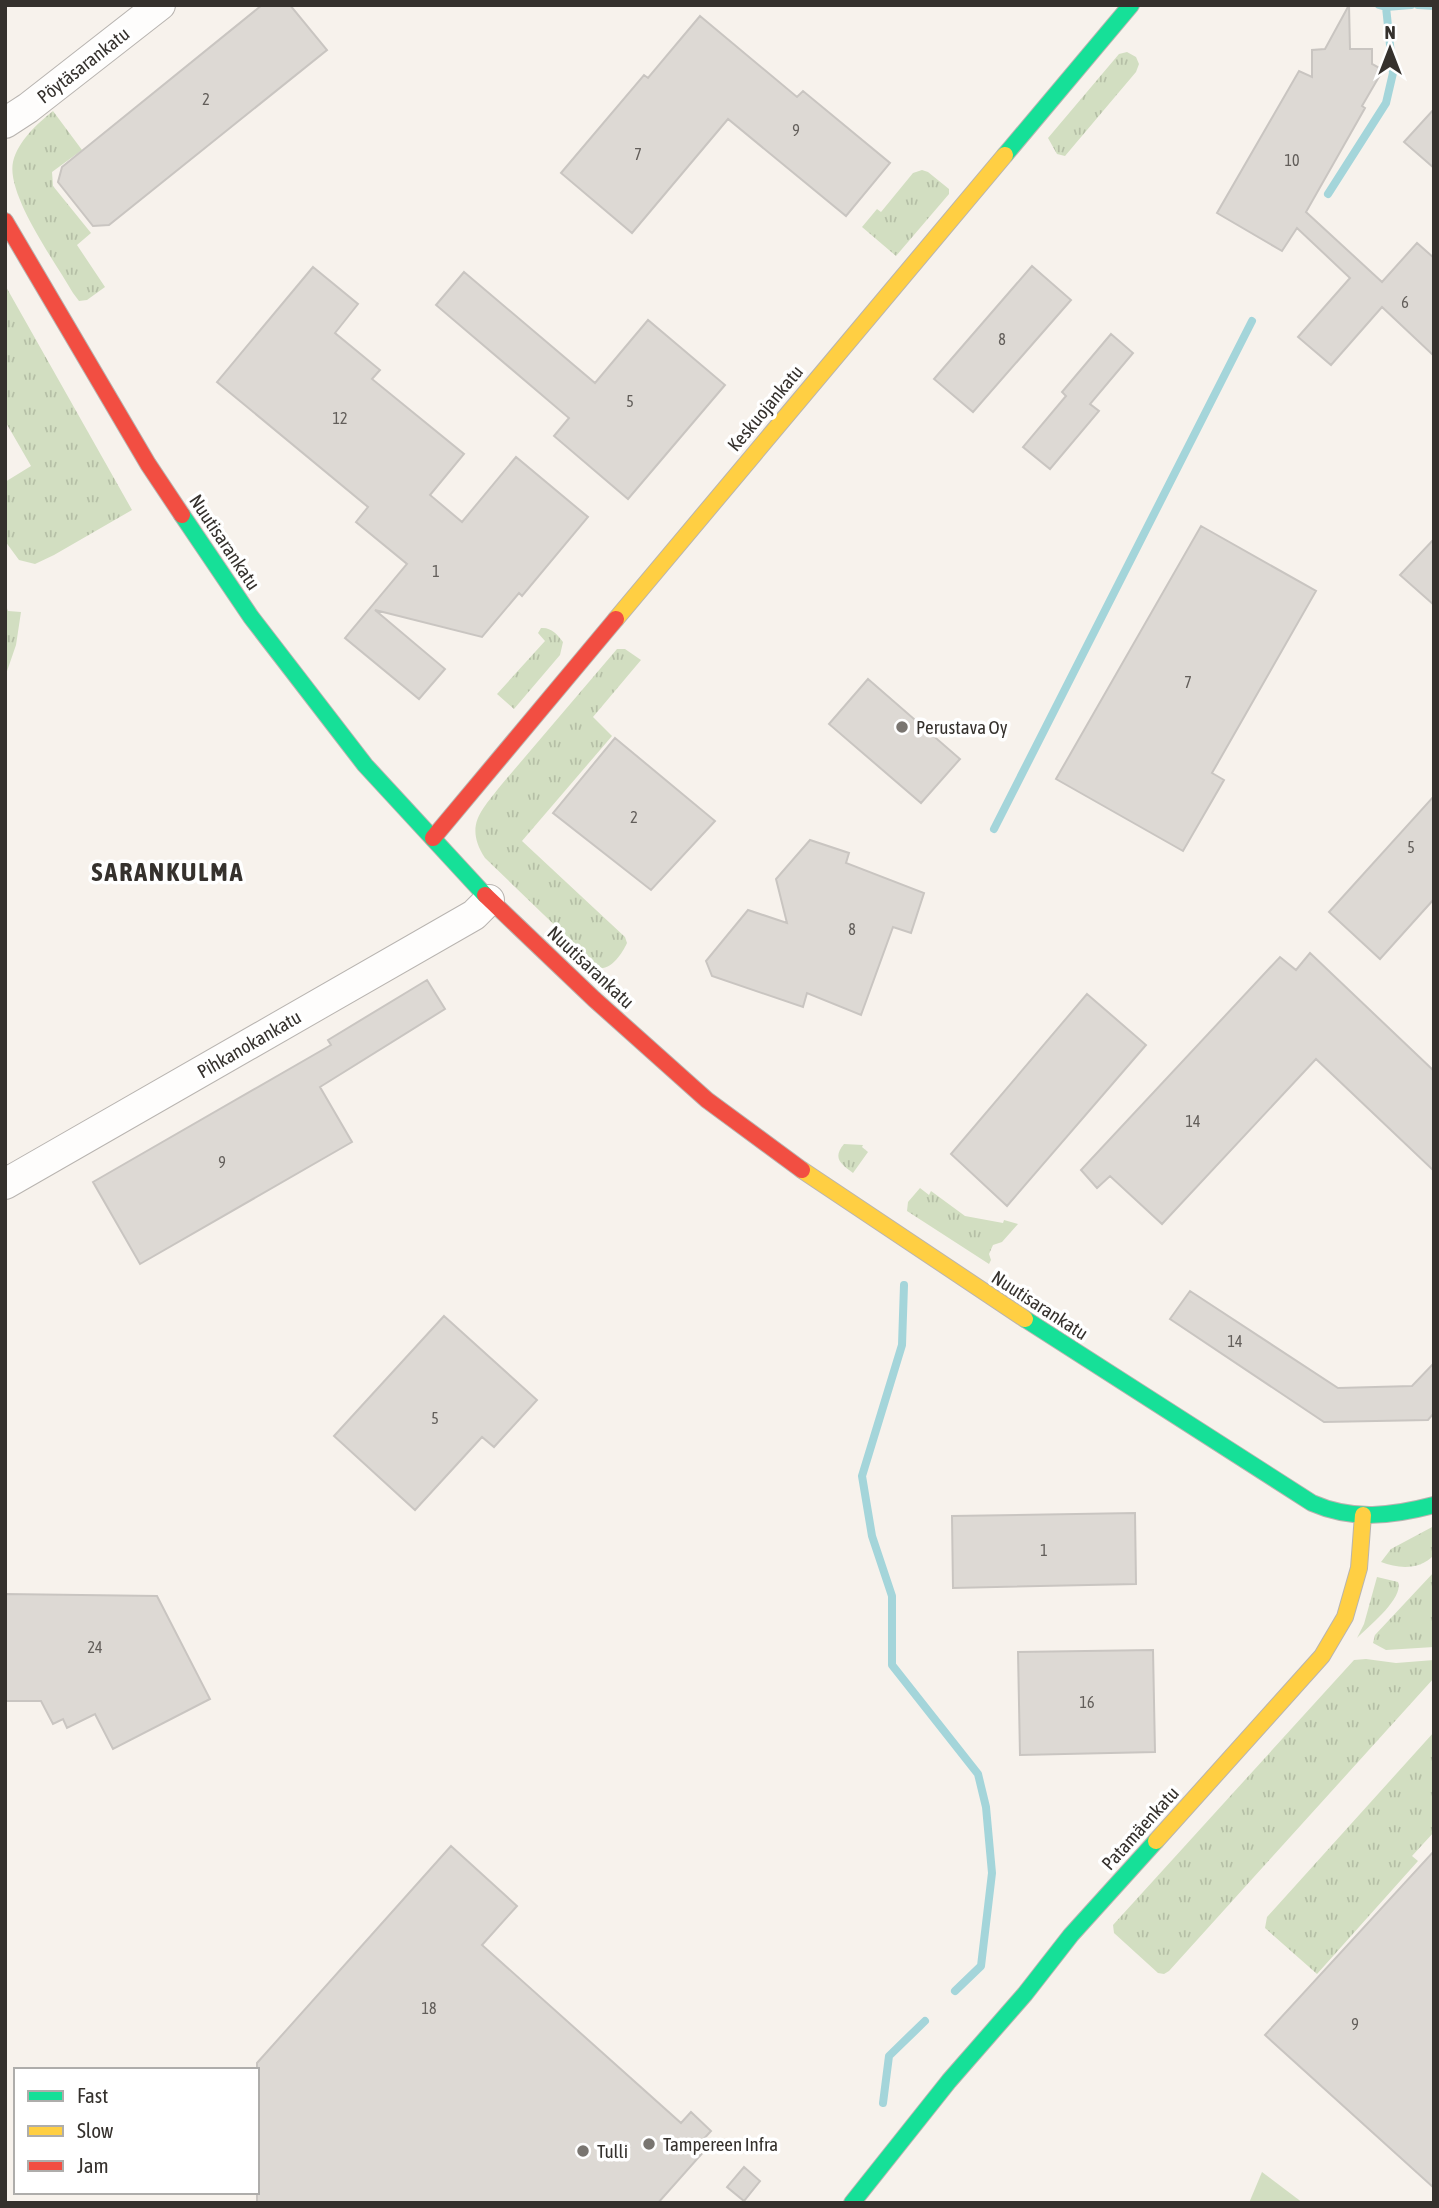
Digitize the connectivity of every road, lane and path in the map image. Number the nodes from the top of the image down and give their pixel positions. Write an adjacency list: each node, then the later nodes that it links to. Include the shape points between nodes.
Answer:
1 (160, 5): 3 (street, Pöytäsarankatu)
2 (1131, 5): 5 (main road, Keskuojankatu)
3 (5, 123)
4 (5, 221): 5 (main road, Nuutisarankatu, via 148,464 251,617 365,765)
5 (433, 838): 6 (main road, Nuutisarankatu)
6 (489, 900): 7 (street, Pihkanokankatu, via 474,915); 9 (main road, Nuutisarankatu, via 707,1100 796,1166 1312,1503 1331,1513)
7 (5, 1184)
8 (1434, 1506): 9 (main road)
9 (1363, 1516): 10 (main road, Patamäenkatu, via 1359,1568 1345,1617 1322,1656 1071,1935)
10 (852, 2203)

